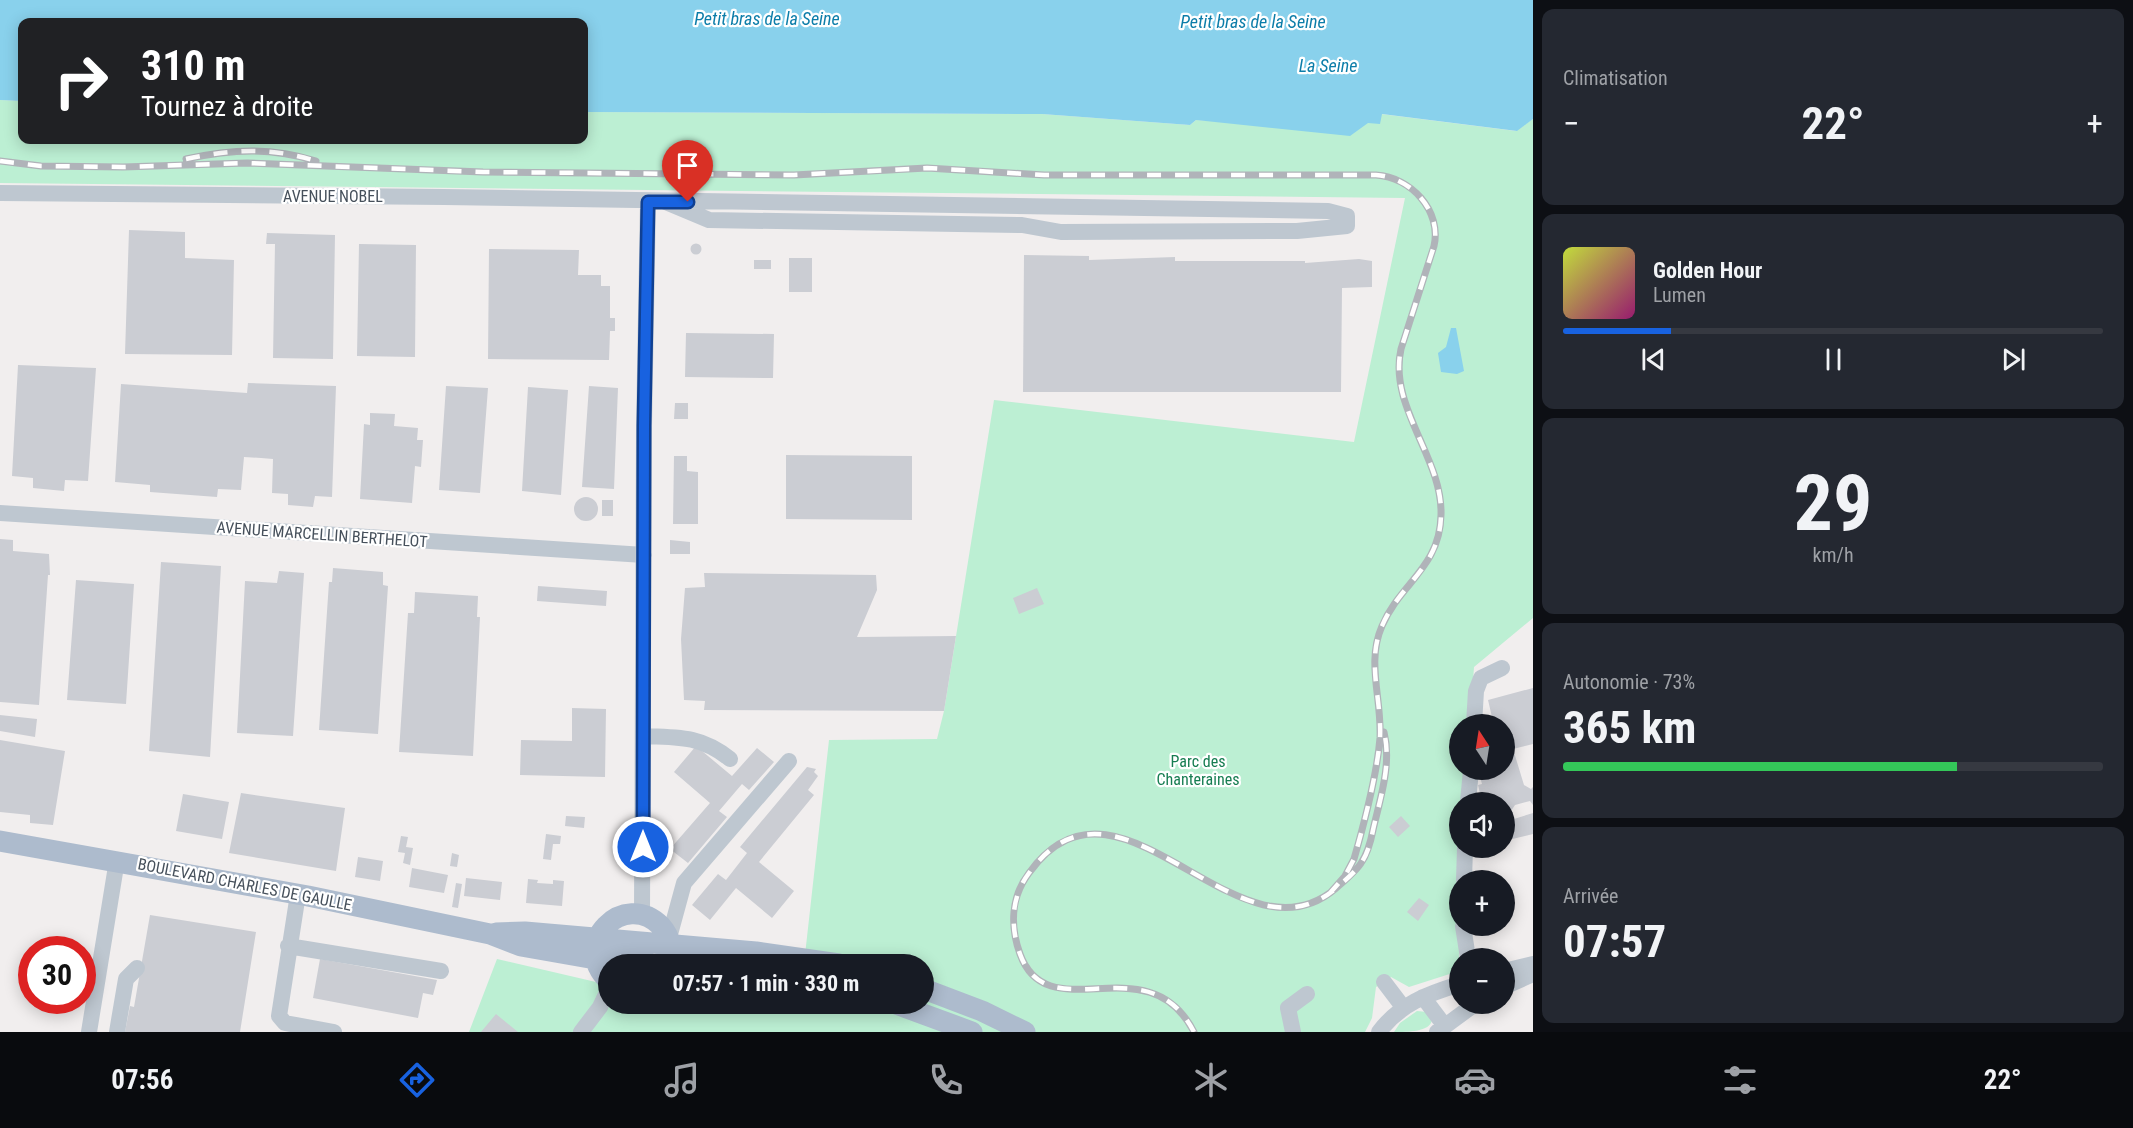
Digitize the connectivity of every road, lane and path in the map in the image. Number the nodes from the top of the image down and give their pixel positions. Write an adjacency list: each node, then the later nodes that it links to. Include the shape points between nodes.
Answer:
1 (0, 193): 2 (street, AVENUE NOBEL)
2 (648, 202): 3 (street, AVENUE NOBEL); 5 (street)
3 (666, 202): 3 (street, AVENUE NOBEL, via 1328,211 1347,216 1347,226 1297,231 1061,231 1022,225 709,220)
4 (0, 513): 5 (street, AVENUE MARCELLIN BERTHELOT)
5 (644, 555): 8 (street)
6 (1502, 668): 7 (street, via 1481,678)
7 (1475, 714)
8 (643, 736): 9 (street, via 705,742); 14 (street)
9 (730, 759)
10 (789, 761): 17 (street, via 684,883)
11 (0, 841): 12 (main road, BOULEVARD CHARLES DE GAULLE)
12 (117, 860): 13 (main road, BOULEVARD CHARLES DE GAULLE); 39 (street)
13 (298, 894): 15 (street); 16 (main road, BOULEVARD CHARLES DE GAULLE, via 489,934 521,946)
14 (642, 914): 16 (main road, via 611,921); 17 (main road, via 655,921)
15 (288, 946): 24 (street); 36 (street)
16 (596, 949): 17 (main road, BOULEVARD CHARLES DE GAULLE); 18 (main road); 19 (main road, BOULEVARD CHARLES DE GAULLE)
17 (670, 949): 20 (main road, BOULEVARD CHARLES DE GAULLE)
18 (598, 954)
19 (614, 954)
20 (754, 954)
21 (1533, 964): 23 (street)
22 (137, 968): 40 (street, via 126,979)
23 (1515, 968)
24 (441, 971)
25 (1533, 974): 27 (street)
26 (1384, 982): 32 (street)
27 (1515, 982)
28 (1449, 988): 31 (street)
29 (934, 993): 44 (main road)
30 (1307, 994): 45 (street, via 1288,1008)
31 (1423, 997): 32 (street); 38 (street)
32 (1403, 1007): 46 (street)
33 (598, 1010): 42 (street)
34 (923, 1014): 43 (main road)
35 (1461, 1014): 38 (street)
36 (278, 1024): 37 (street)
37 (304, 1029): 41 (street)
38 (1440, 1029)
39 (89, 1032)
40 (117, 1032)
41 (334, 1032)
42 (580, 1032)
43 (972, 1032)
44 (1025, 1032)
45 (1293, 1032)
46 (1380, 1032)

